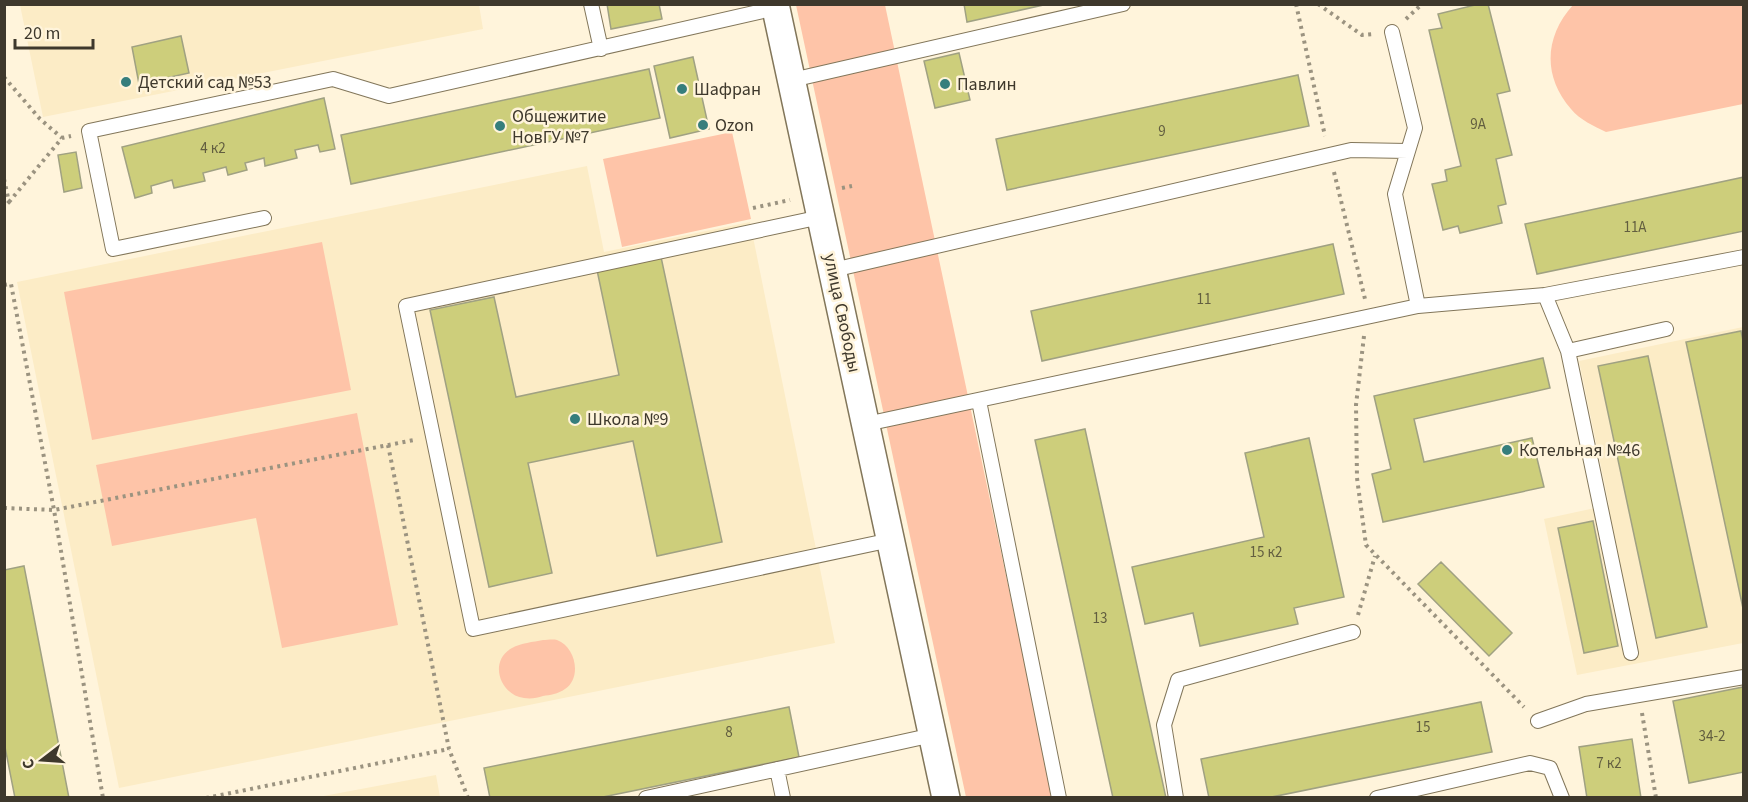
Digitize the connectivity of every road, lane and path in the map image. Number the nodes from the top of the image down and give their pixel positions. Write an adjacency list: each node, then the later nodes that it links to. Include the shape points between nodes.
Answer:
1 (591, 4): 7 (lane)
2 (1123, 4): 9 (lane)
3 (1296, 4): 12 (path)
4 (1318, 4): 6 (path, via 1362,35)
5 (776, 6): 7 (lane); 9 (street, улица Свободы)
6 (1392, 32): 13 (lane, via 1415,128)
7 (601, 49): 10 (lane, via 389,96 333,79)
8 (4, 77): 11 (path)
9 (792, 80): 18 (street, улица Свободы)
10 (89, 131): 11 (path); 19 (lane, via 113,249)
11 (62, 138): 16 (path)
12 (1325, 138)
13 (1408, 151): 21 (lane, via 1351,150); 25 (lane, via 1395,194)
14 (1334, 171): 24 (path)
15 (4, 179): 16 (path)
16 (9, 202): 17 (path)
17 (4, 207)
18 (821, 217): 21 (street, улица Свободы); 31 (lane, via 406,306)
19 (264, 218)
20 (1743, 257): 23 (lane)
21 (833, 270): 30 (street, улица Свободы)
22 (4, 285): 34 (path, via 11,284)
23 (1545, 295): 25 (lane); 28 (lane)
24 (1365, 304)
25 (1418, 306): 29 (lane)
26 (1666, 329): 28 (lane)
27 (1364, 334): 36 (path, via 1356,405 1357,478 1366,545)
28 (1568, 351): 38 (lane)
29 (978, 401): 30 (lane); 51 (lane)
30 (866, 424): 35 (street, улица Свободы)
31 (433, 436): 32 (path); 35 (lane, via 473,629)
32 (388, 445): 34 (path); 43 (path)
33 (4, 508): 34 (path)
34 (54, 510): 45 (path)
35 (891, 540): 42 (street, улица Свободы)
36 (1375, 555): 37 (path); 41 (path)
37 (1353, 632): 52 (lane, via 1178,680 1164,725)
38 (1631, 653)
39 (1743, 677): 40 (lane)
40 (1639, 695): 41 (lane, via 1586,704); 55 (path)
41 (1538, 721)
42 (933, 735): 44 (lane); 50 (street, улица Свободы)
43 (449, 749): 46 (path); 47 (path)
44 (777, 769): 48 (lane); 49 (lane)
45 (103, 798)
46 (206, 798)
47 (468, 798)
48 (645, 798)
49 (783, 798)
50 (946, 798)
51 (1059, 798)
52 (1176, 798)
53 (1377, 798): 54 (lane, via 1530,763 1550,768)
54 (1562, 798)
55 (1656, 798)

